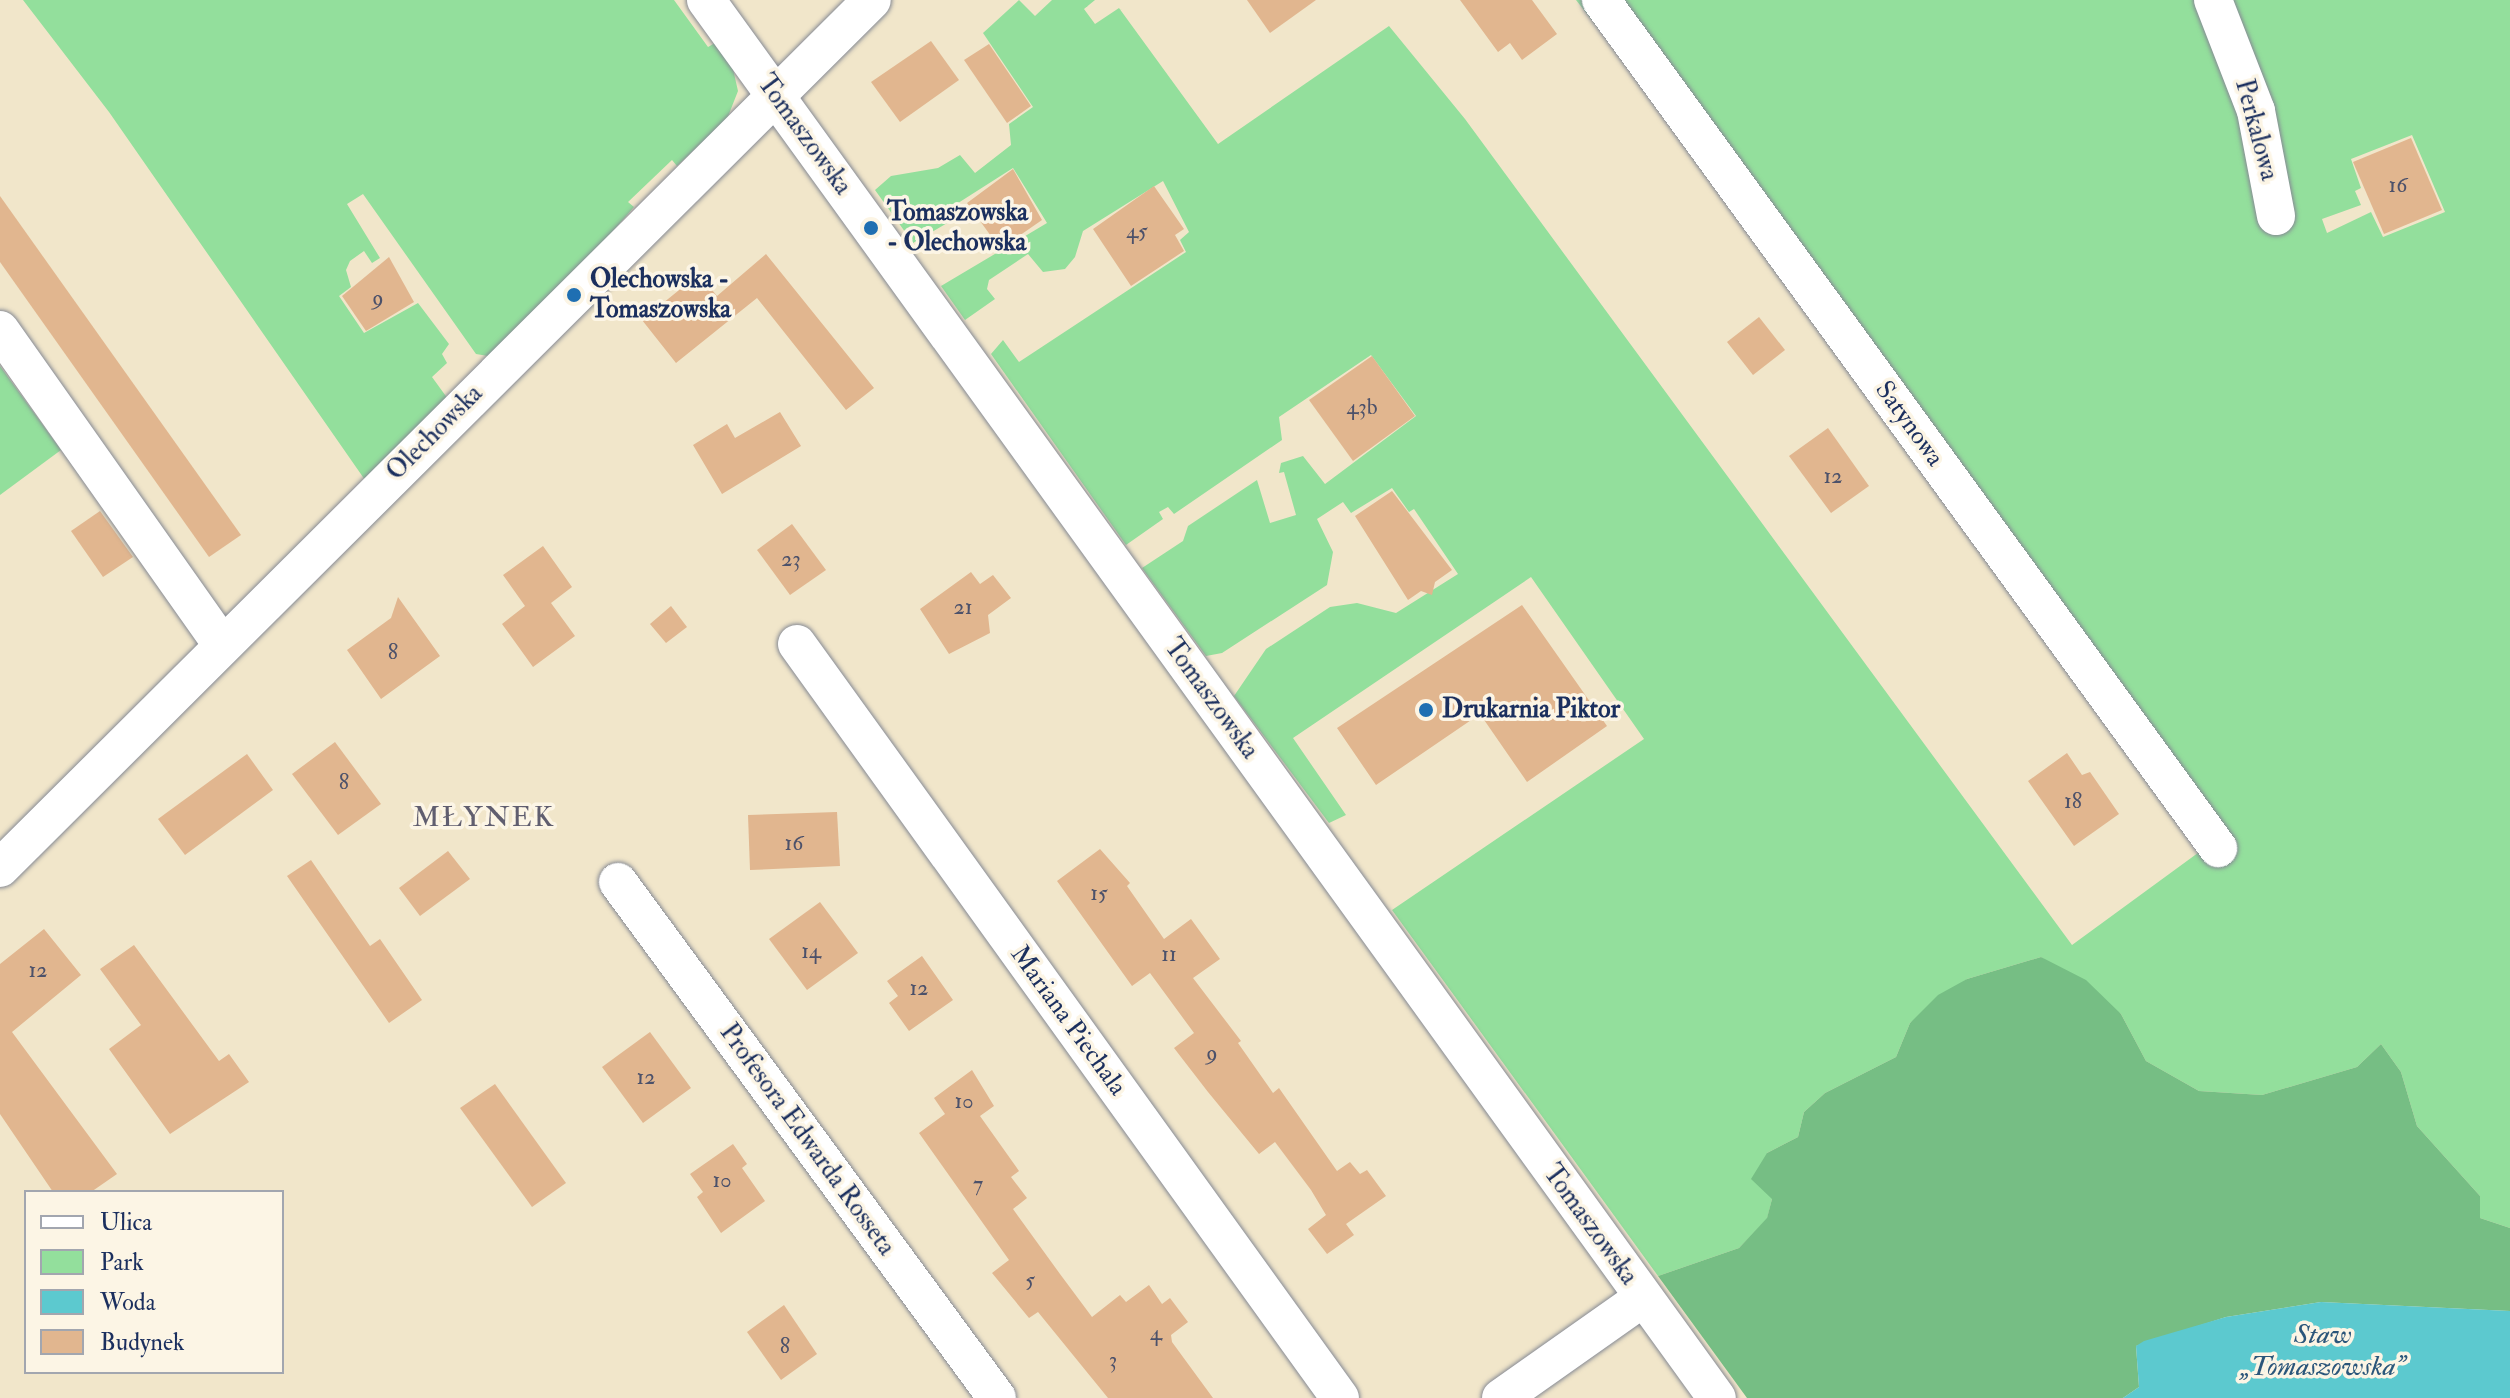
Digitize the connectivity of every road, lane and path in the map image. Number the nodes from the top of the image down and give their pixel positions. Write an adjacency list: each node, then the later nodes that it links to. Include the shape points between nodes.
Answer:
1 (706, 0): 5 (street, Tomaszowska)
2 (872, 0): 5 (street, Olechowska)
3 (1601, 0): 10 (street, Satynowa)
4 (2213, 0): 6 (street, Perkalowa, via 2256,111)
5 (775, 95): 9 (street, Olechowska); 13 (street, Tomaszowska)
6 (2276, 216)
7 (0, 330): 9 (street)
8 (797, 644): 15 (street, Mariana Piechala)
9 (222, 645): 11 (street, Olechowska)
10 (2218, 848)
11 (0, 868)
12 (618, 882): 14 (street, Profesora Edwarda Rosseta)
13 (1643, 1298): 16 (street); 17 (street, Tomaszowska)
14 (997, 1398)
15 (1340, 1398)
16 (1501, 1398)
17 (1717, 1398)

